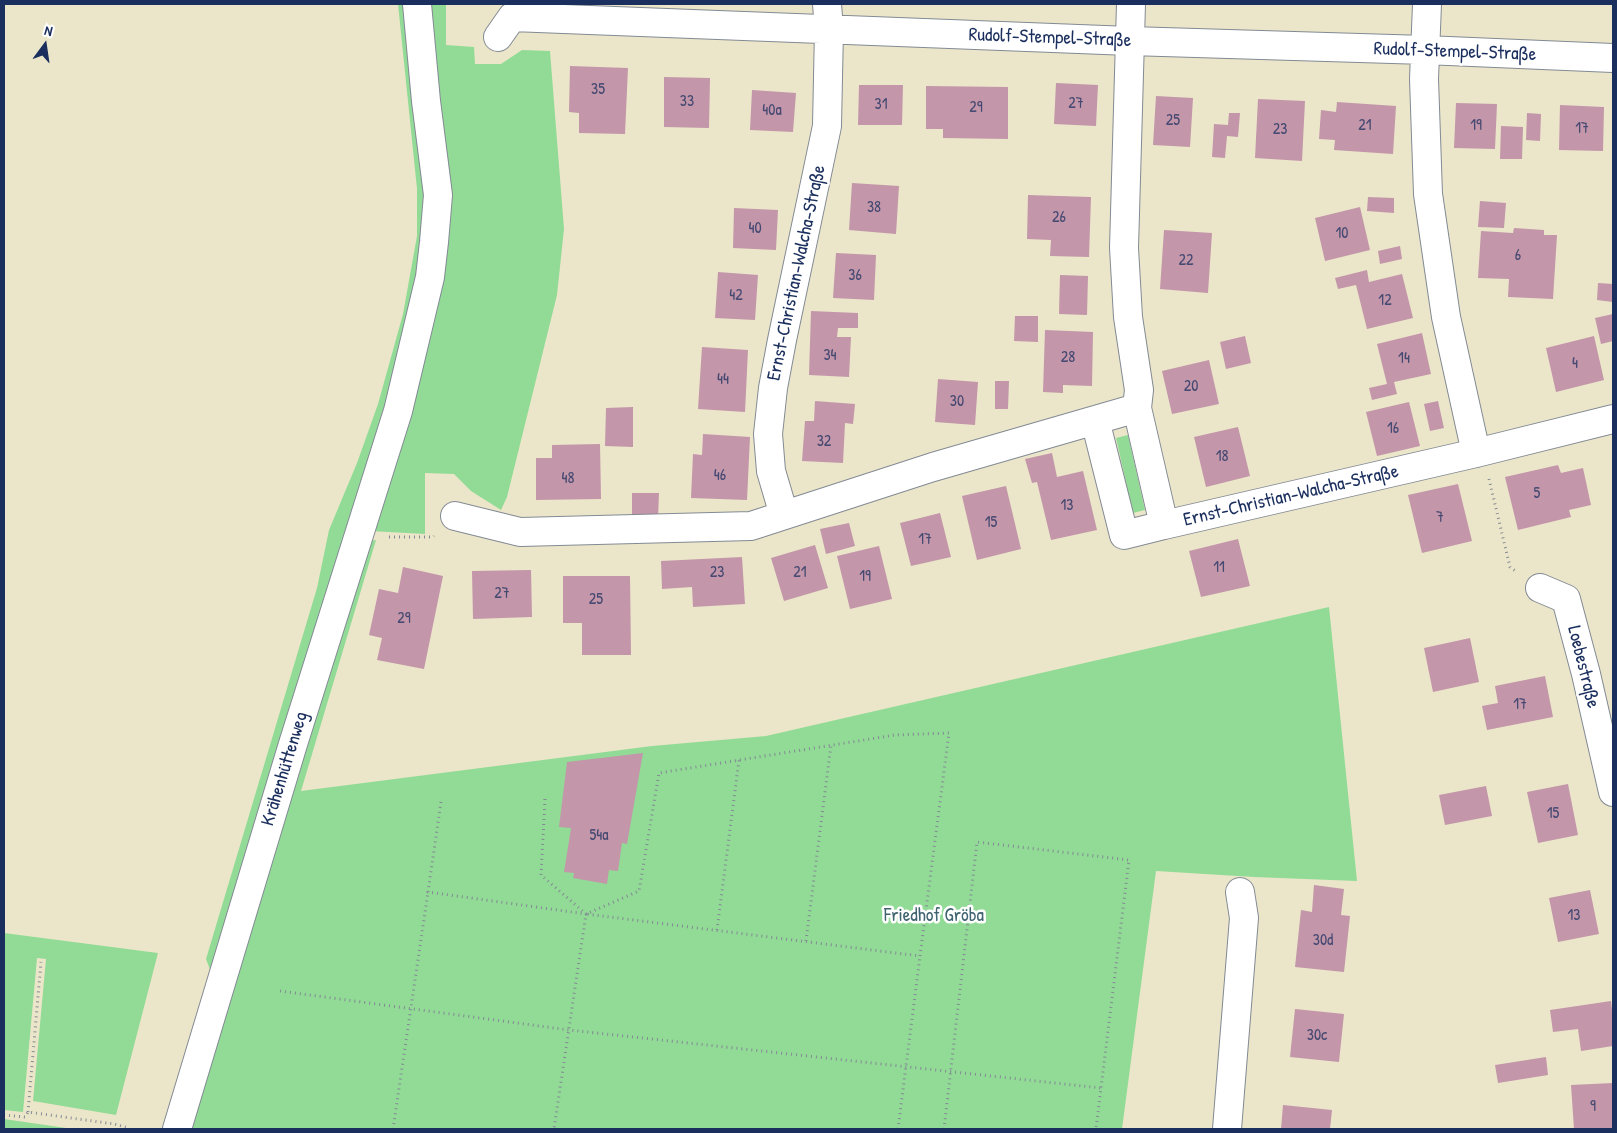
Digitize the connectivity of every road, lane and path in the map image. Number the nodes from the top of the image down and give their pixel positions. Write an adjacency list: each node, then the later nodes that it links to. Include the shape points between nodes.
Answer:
1 (417, 4): 16 (street, Krähenhüttenweg, via 438,195 434,242 430,277 398,411)
2 (1131, 4): 6 (street, Ernst-Christian-Walcha-Straße)
3 (1427, 4): 7 (street)
4 (828, 17): 5 (street, Rudolf-Stempel-Straße, via 512,17); 6 (street, Rudolf-Stempel-Straße); 13 (street, Ernst-Christian-Walcha-Straße, via 827,126 782,340 768,434 771,471)
5 (498, 37)
6 (1130, 41): 7 (street, Rudolf-Stempel-Straße); 9 (street, Ernst-Christian-Walcha-Straße, via 1124,248 1128,317 1139,390)
7 (1425, 50): 8 (street, Rudolf-Stempel-Straße); 12 (street, via 1428,194 1446,317)
8 (1613, 58)
9 (1136, 408): 11 (street); 15 (street, Ernst-Christian-Walcha-Straße)
10 (1613, 419): 12 (street, Ernst-Christian-Walcha-Straße)
11 (1095, 420): 13 (street); 15 (street, via 1124,535)
12 (1479, 452): 15 (street, Ernst-Christian-Walcha-Straße); 17 (path, via 1510,567)
13 (784, 515): 14 (street, via 751,526 520,532)
14 (455, 516): 16 (path, via 433,537)
15 (1164, 525)
16 (358, 533): 39 (street, Krähenhüttenweg)
17 (1540, 588): 20 (street, Loebestraße, via 1566,599)
18 (831, 745): 19 (path); 27 (path); 28 (path, via 895,735 949,733)
19 (739, 760): 25 (path, via 659,773 639,891); 26 (path)
20 (1613, 792)
21 (545, 799): 25 (path, via 540,875)
22 (441, 802): 23 (path)
23 (428, 892): 25 (path); 31 (path)
24 (1240, 892): 45 (street, via 1244,918)
25 (586, 914): 26 (path); 32 (path)
26 (717, 930): 27 (path)
27 (806, 941): 28 (path)
28 (920, 956): 33 (path)
29 (41, 962): 36 (path)
30 (280, 991): 31 (path)
31 (411, 1009): 32 (path); 40 (path)
32 (569, 1030): 33 (path); 41 (path)
33 (906, 1068): 34 (path); 42 (path)
34 (950, 1072): 35 (path); 35 (path, via 977,842 1129,860); 43 (path)
35 (1101, 1088): 44 (path)
36 (28, 1112): 37 (path, via 25,1117); 38 (path)
37 (4, 1115)
38 (129, 1128)
39 (177, 1129)
40 (393, 1129)
41 (554, 1129)
42 (898, 1129)
43 (944, 1129)
44 (1096, 1129)
45 (1227, 1129)

